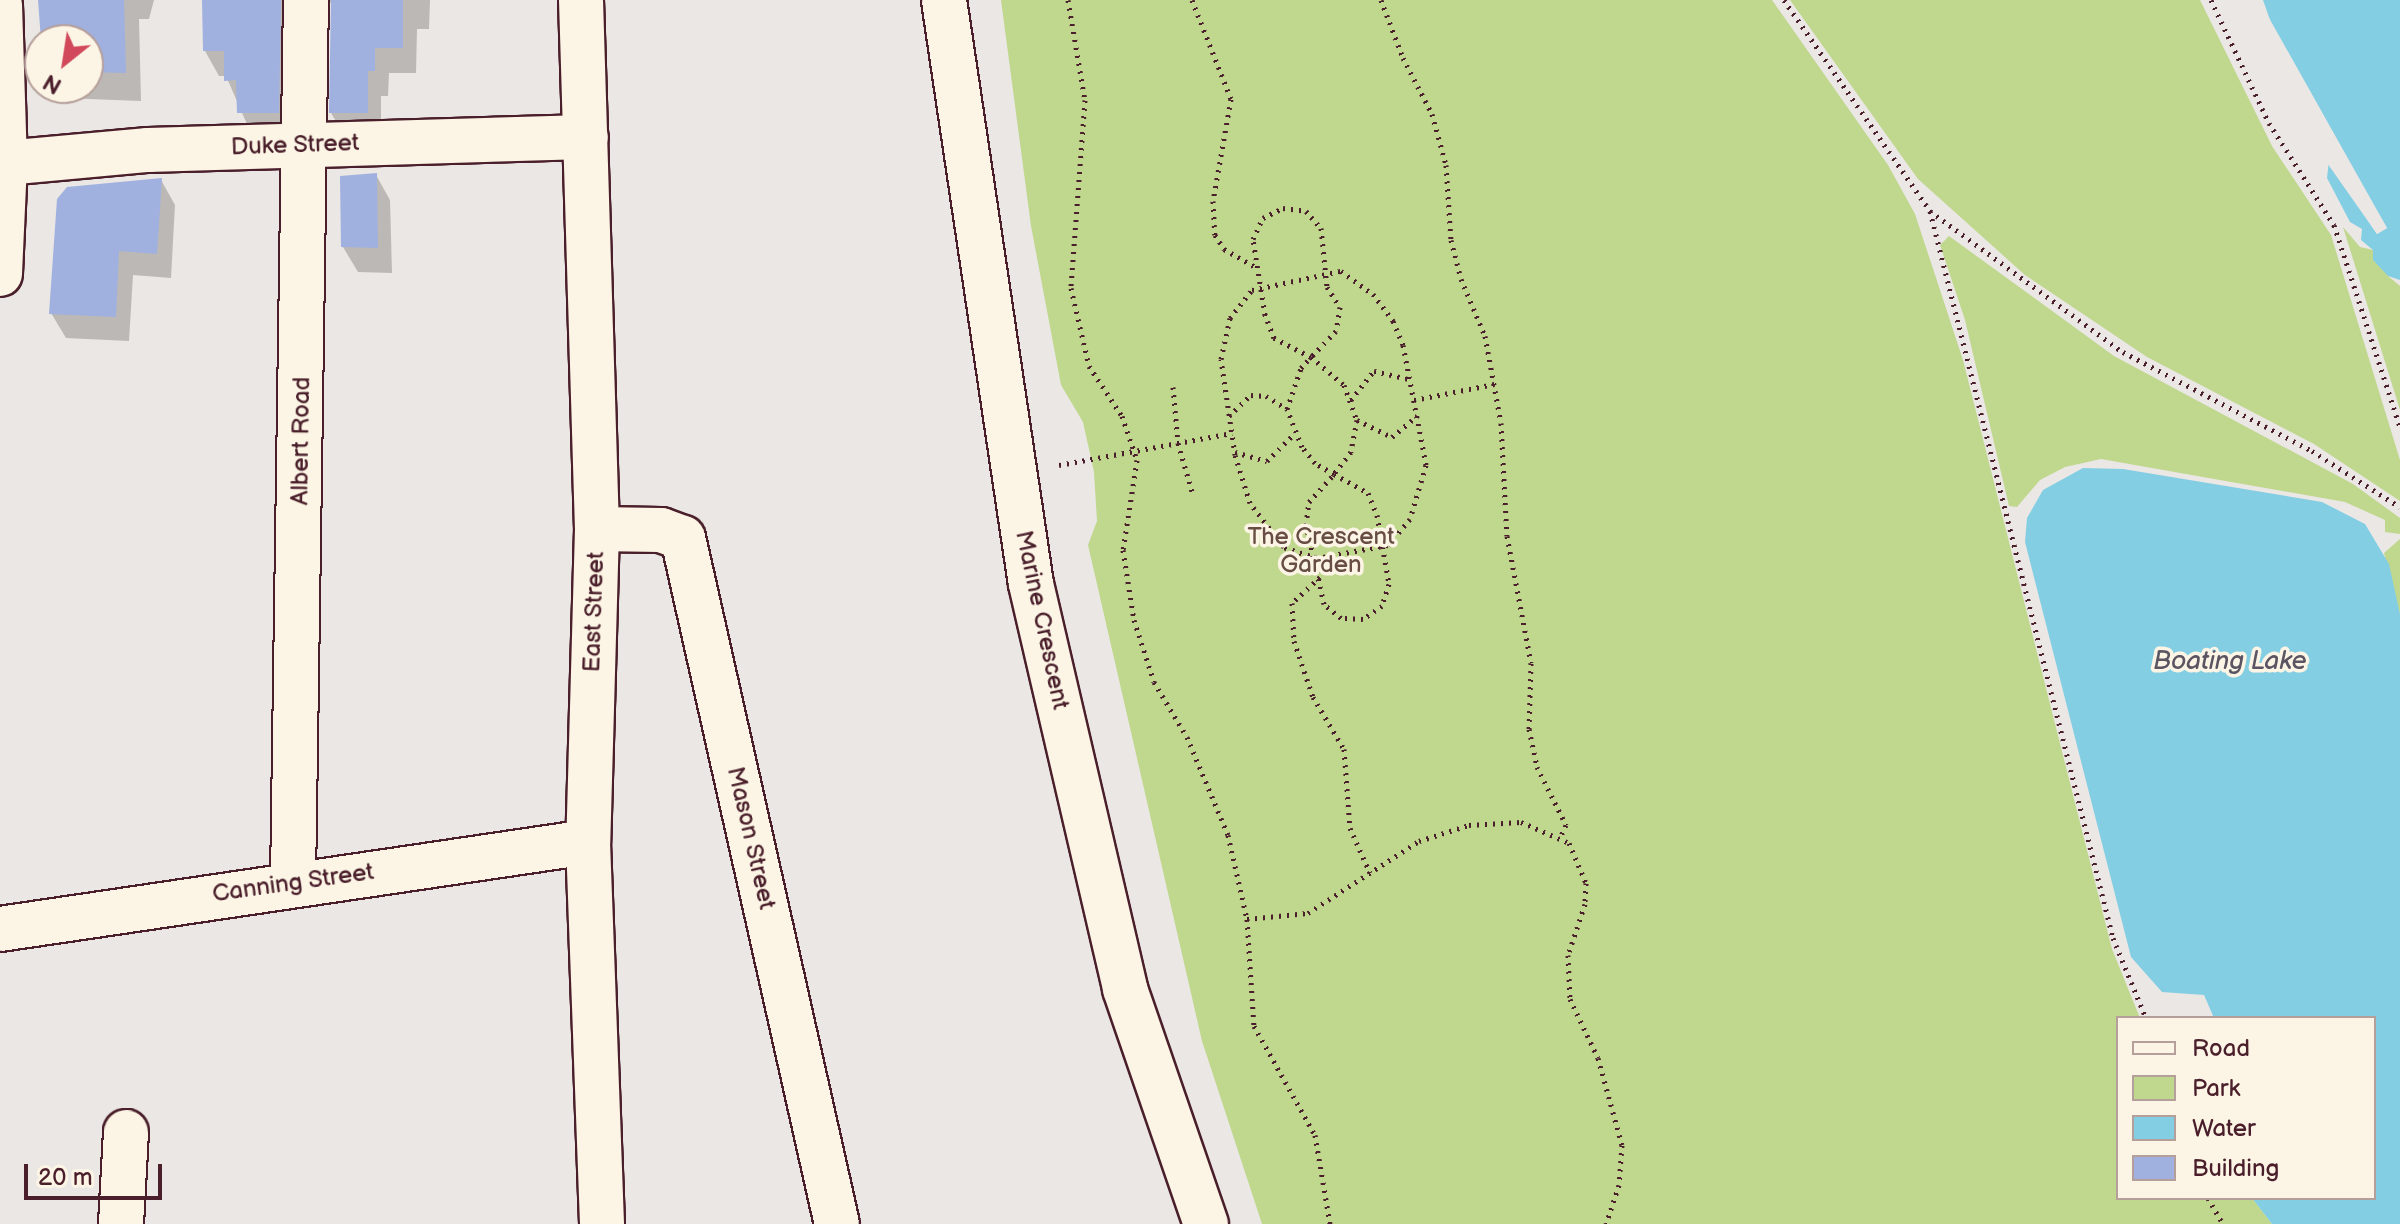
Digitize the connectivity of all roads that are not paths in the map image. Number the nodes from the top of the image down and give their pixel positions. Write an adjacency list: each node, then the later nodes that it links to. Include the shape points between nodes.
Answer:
1 (306, 0): 6 (street, Albert Road)
2 (581, 0): 5 (street, East Street)
3 (944, 0): 17 (street, Marine Crescent, via 1031,584 1125,989)
4 (0, 5): 7 (street)
5 (586, 137): 6 (street, Duke Street); 9 (street, East Street)
6 (307, 144): 7 (street, Duke Street); 11 (street, Albert Road)
7 (3, 147): 8 (street)
8 (0, 274)
9 (597, 529): 10 (street, East Street); 16 (street, Mason Street, via 661,530 683,538)
10 (588, 842): 11 (street, Canning Street); 15 (street, East Street)
11 (293, 882): 12 (street, Canning Street)
12 (0, 929)
13 (126, 1132): 14 (street)
14 (121, 1224)
15 (602, 1224)
16 (837, 1224)
17 (1206, 1224)

